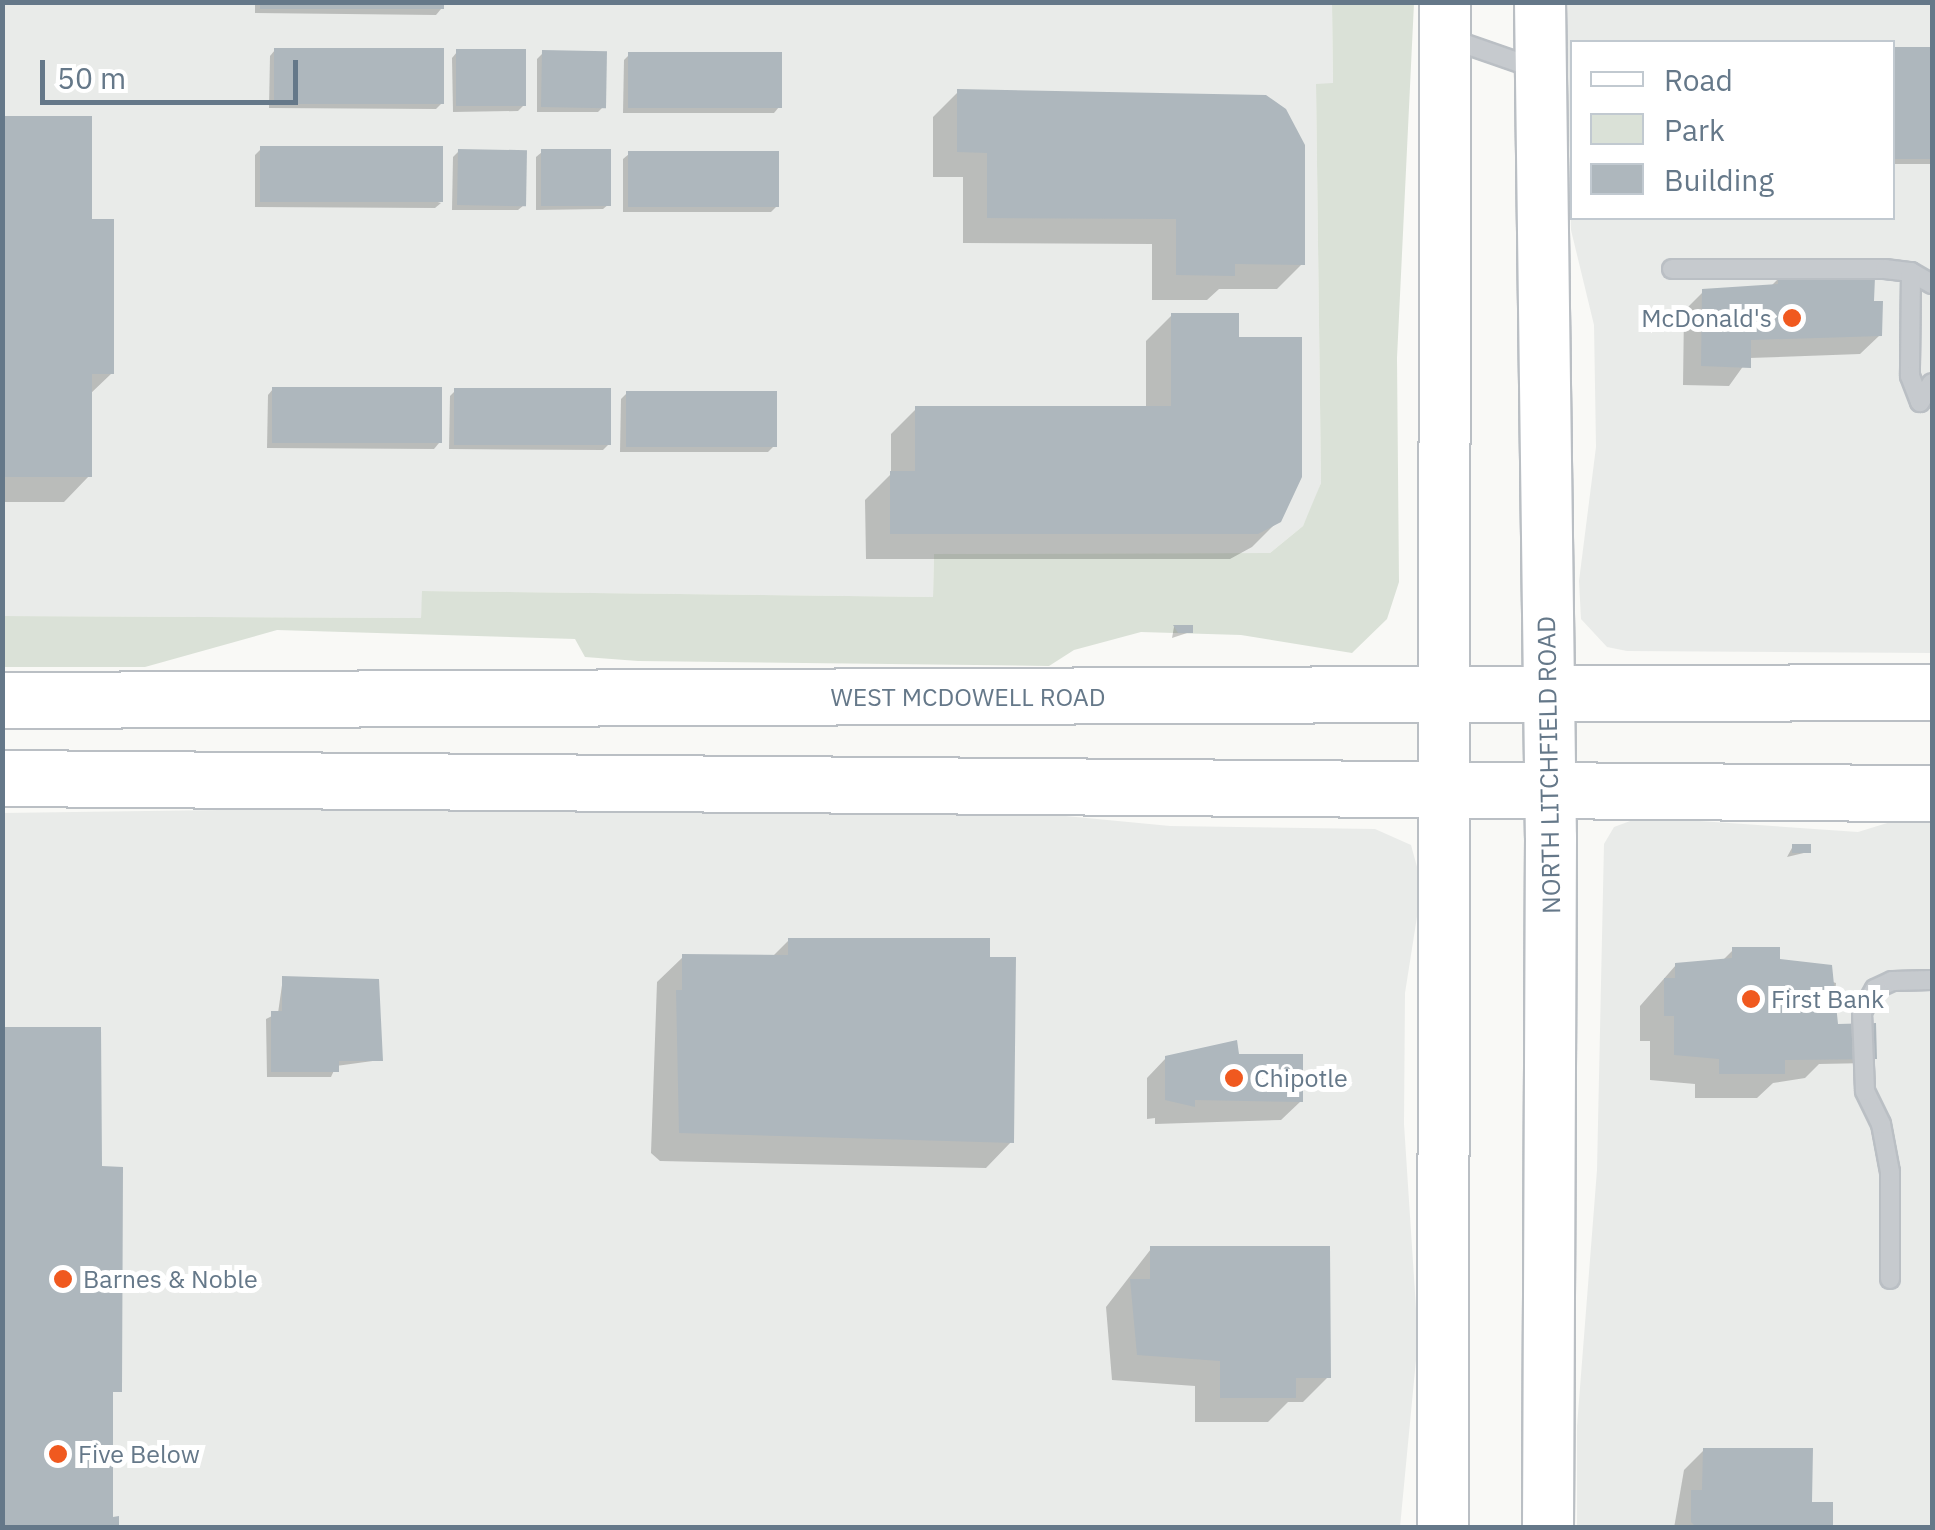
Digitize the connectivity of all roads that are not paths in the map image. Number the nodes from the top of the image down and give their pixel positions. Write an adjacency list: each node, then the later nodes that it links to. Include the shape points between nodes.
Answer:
1 (1540, 2): 3 (main road, NORTH LITCHFIELD ROAD)
2 (1445, 20): 3 (lane); 9 (main road)
3 (1542, 71): 8 (main road, NORTH LITCHFIELD ROAD)
4 (1672, 269): 5 (lane)
5 (1912, 272): 6 (lane); 7 (lane, via 1910,376 1920,402)
6 (1932, 284)
7 (1932, 383)
8 (1549, 689): 9 (main road, WEST MCDOWELL ROAD); 10 (main road, WEST MCDOWELL ROAD); 14 (main road, NORTH LITCHFIELD ROAD)
9 (1444, 692): 11 (main road, WEST MCDOWELL ROAD); 13 (main road)
10 (1932, 692)
11 (2, 700)
12 (2, 778): 13 (main road)
13 (1444, 788): 14 (main road); 18 (main road)
14 (1550, 789): 15 (main road); 19 (main road, NORTH LITCHFIELD ROAD)
15 (1932, 793)
16 (1932, 980): 17 (lane, via 1892,980 1874,988 1862,1012 1865,1091 1881,1124 1890,1172)
17 (1890, 1279)
18 (1443, 1528)
19 (1548, 1528)

